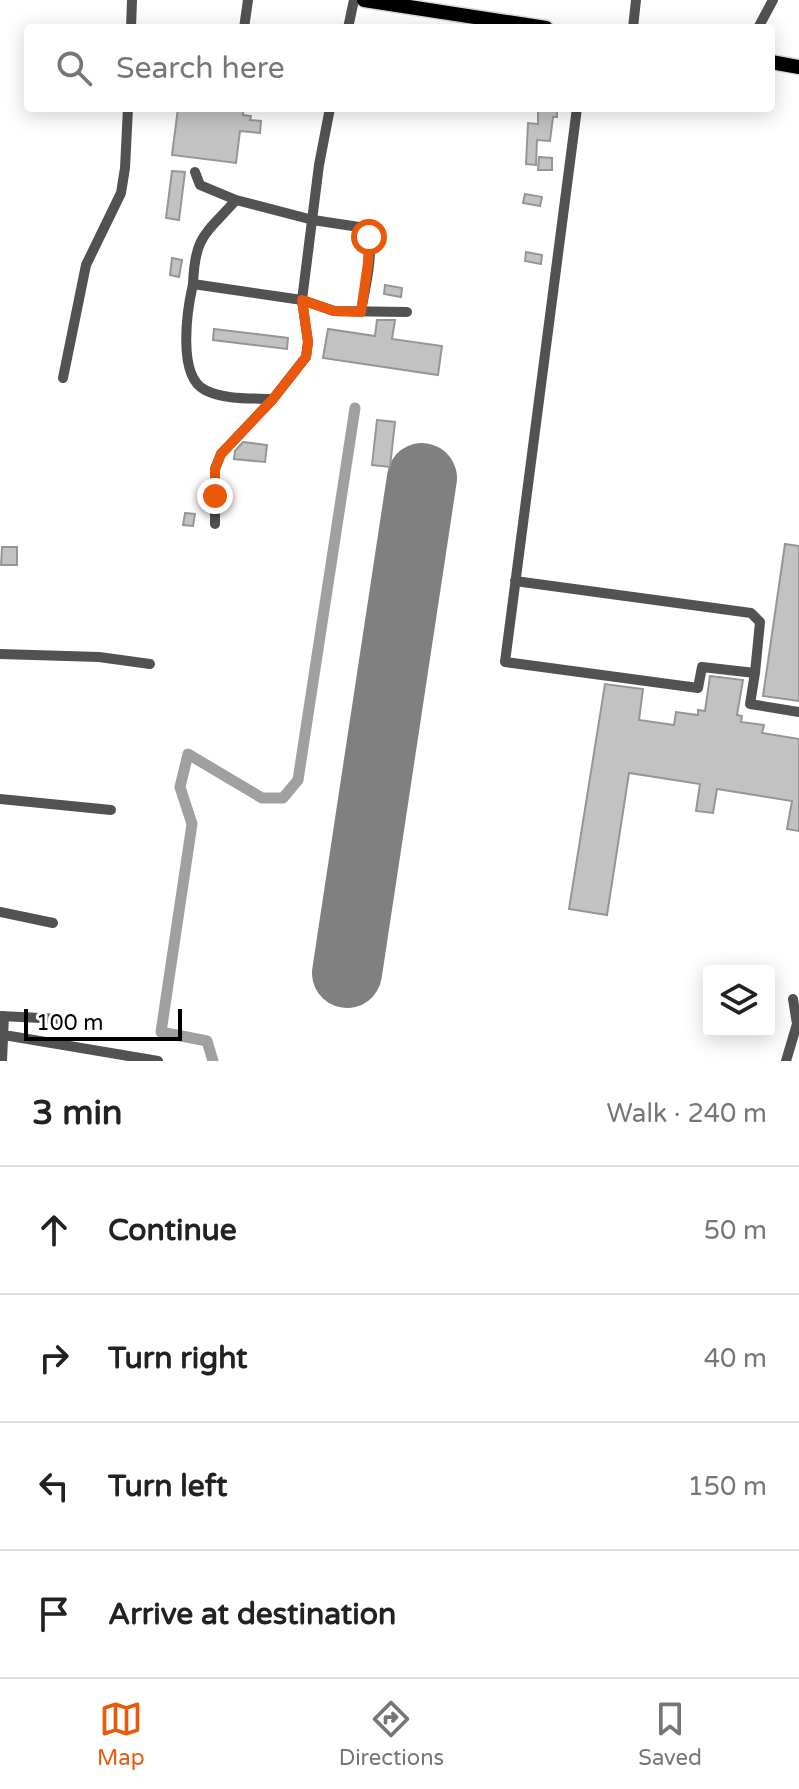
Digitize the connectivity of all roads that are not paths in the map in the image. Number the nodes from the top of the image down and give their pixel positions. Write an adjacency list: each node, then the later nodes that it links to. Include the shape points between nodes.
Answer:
1 (132, 0): 8 (street)
2 (248, 0): 9 (street)
3 (354, 0): 10 (street)
4 (364, 0): 7 (highway)
5 (636, 0): 12 (street)
6 (773, 0): 13 (street)
7 (432, 5): 11 (highway)
8 (131, 24)
9 (244, 24)
10 (349, 24)
11 (526, 24)
12 (633, 24)
13 (760, 24)
14 (775, 63): 15 (highway)
15 (799, 67)
16 (128, 112): 26 (street, via 121,193 86,265)
17 (329, 112): 21 (street)
18 (576, 112): 29 (street)
19 (195, 172): 20 (street, via 200,185)
20 (236, 200): 21 (street); 22 (street, via 198,243)
21 (313, 220): 23 (street); 24 (street, via 359,227 369,237)
22 (193, 284): 23 (street); 27 (street, via 187,365 193,380 221,395)
23 (302, 300): 24 (street, via 334,311); 27 (street, via 306,357)
24 (361, 312): 25 (street)
25 (407, 312)
26 (63, 378)
27 (273, 399): 28 (street, via 221,454 215,469)
28 (215, 524)
29 (515, 581): 32 (street, via 751,613 760,622); 32 (street, via 505,662 698,688 702,667)
30 (0, 654): 31 (street)
31 (150, 664)
32 (755, 673): 33 (street, via 750,704)
33 (799, 712)
34 (0, 799): 35 (street)
35 (111, 810)
36 (0, 912): 37 (street)
37 (53, 923)
38 (793, 999): 41 (street)
39 (2, 1016): 40 (street); 42 (street)
40 (61, 1019)
41 (798, 1025): 45 (street)
42 (4, 1035): 43 (street); 44 (street)
43 (2, 1061)
44 (158, 1061)
45 (786, 1061)

